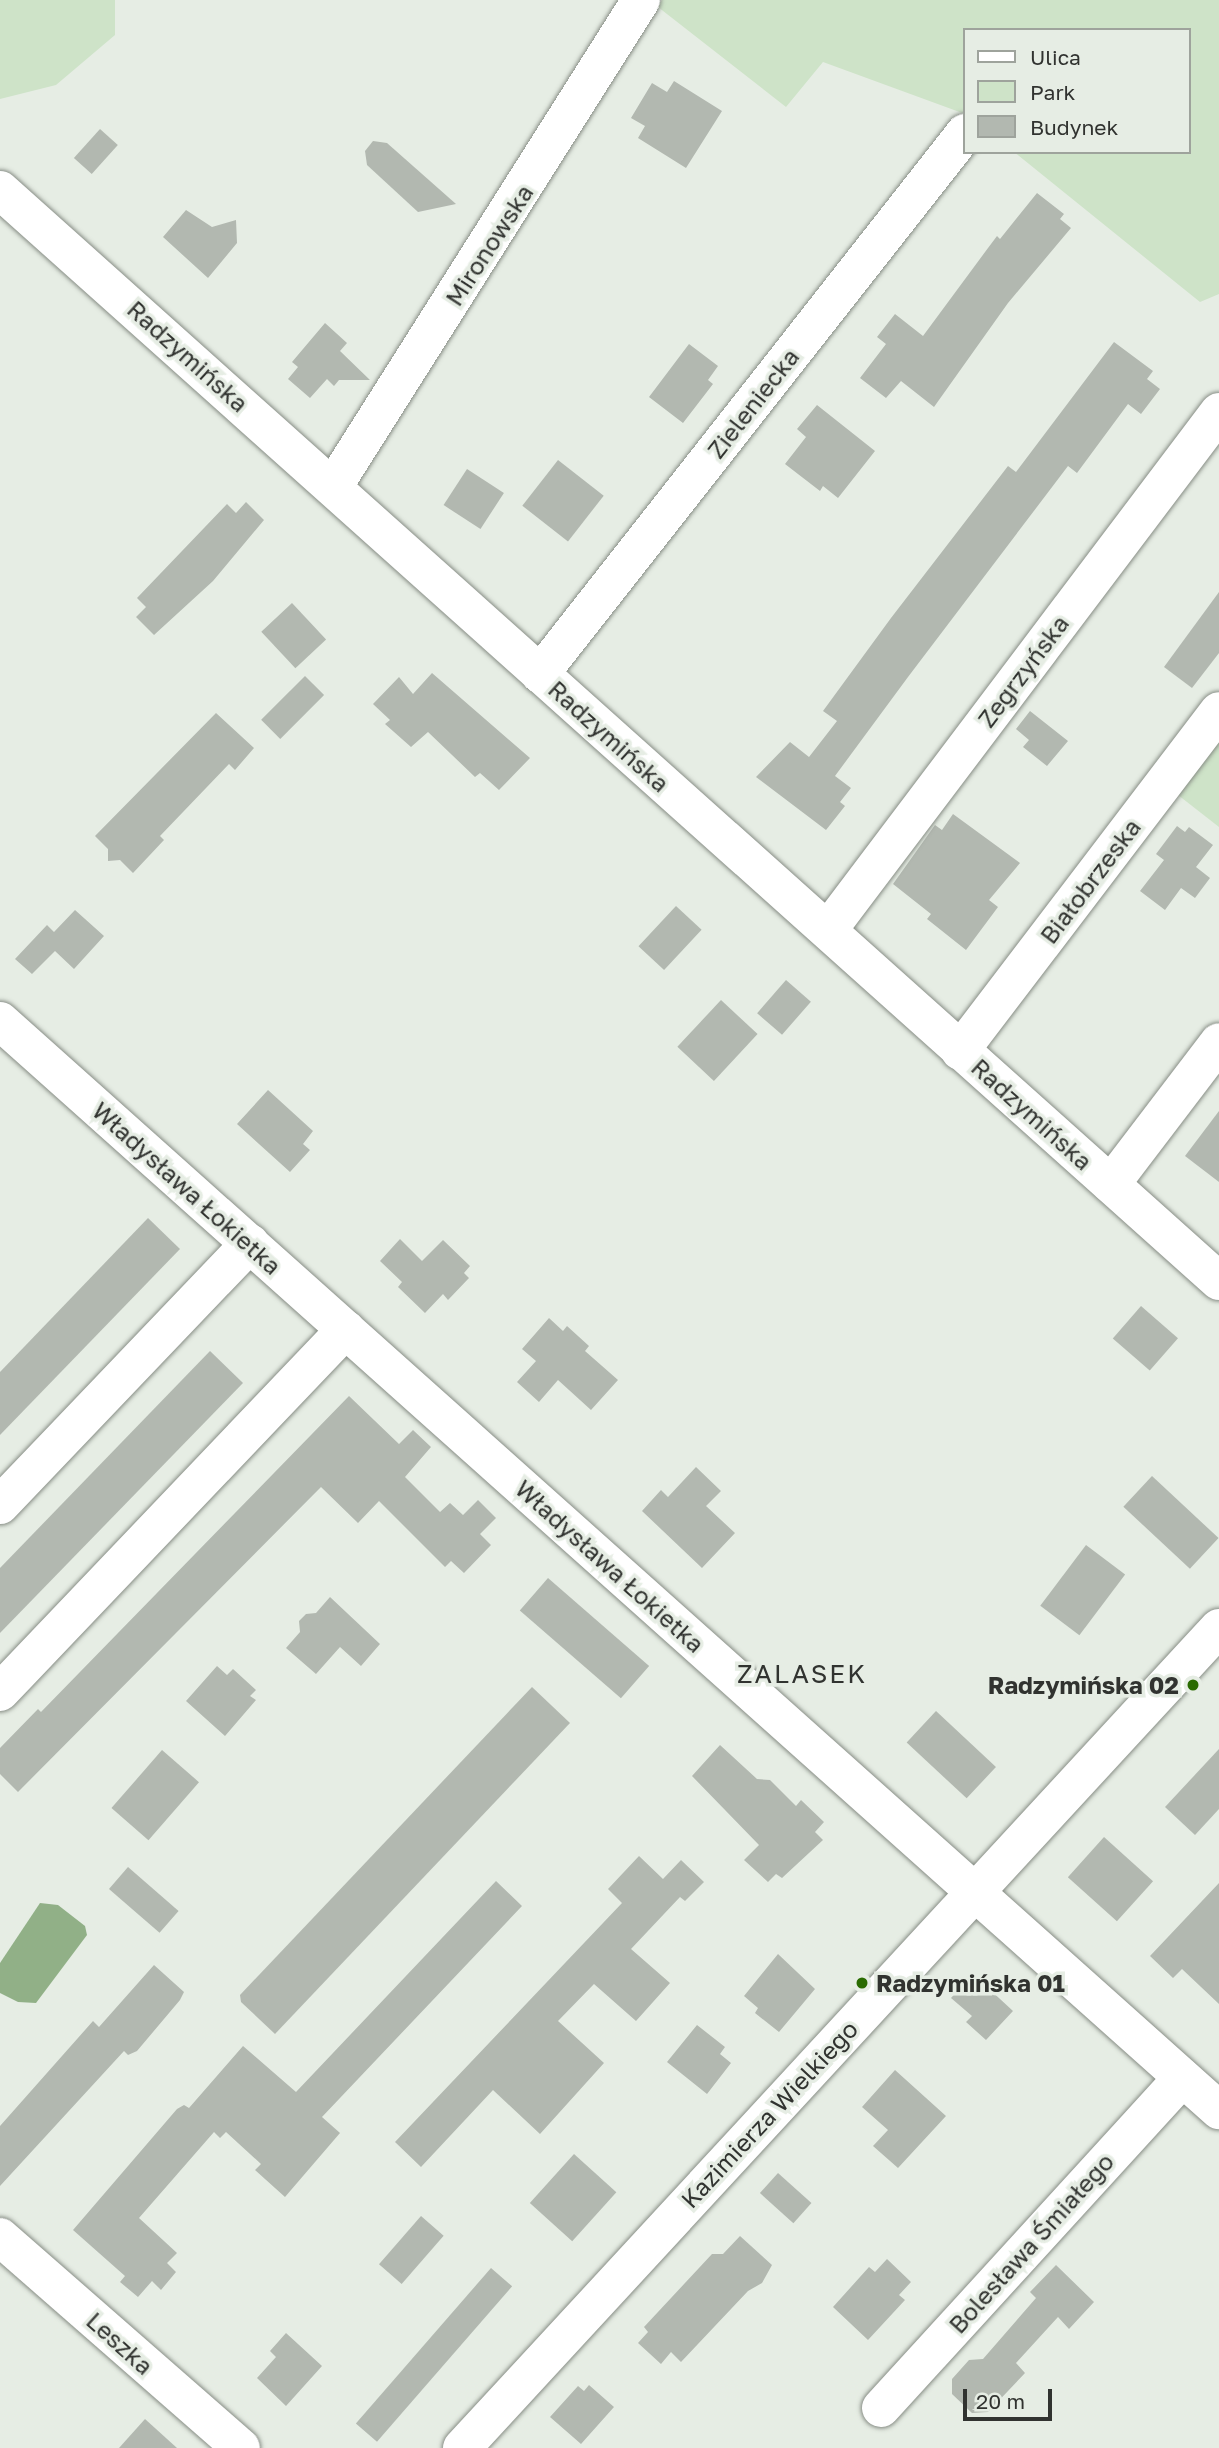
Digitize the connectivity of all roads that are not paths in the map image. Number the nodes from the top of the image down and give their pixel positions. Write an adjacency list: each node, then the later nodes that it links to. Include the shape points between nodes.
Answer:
1 (641, 0): 5 (street, Mironowska)
2 (964, 133): 6 (street, Zieleniecka)
3 (0, 190): 5 (street, Radzymińska)
4 (1219, 412): 8 (street, Zegrzyńska)
5 (334, 486): 6 (street, Radzymińska)
6 (540, 674): 8 (street, Radzymińska)
7 (1219, 711): 11 (street, Białobrzeska)
8 (828, 930): 11 (street, Radzymińska)
9 (0, 1021): 13 (street, Władysława Łokietka)
10 (1219, 1042): 12 (street)
11 (960, 1051): 12 (street, Radzymińska)
12 (1111, 1184): 14 (street, Radzymińska)
13 (250, 1243): 15 (street, Władysława Łokietka); 16 (street)
14 (1219, 1281)
15 (346, 1329): 18 (street); 19 (street, Władysława Łokietka)
16 (0, 1505)
17 (1219, 1628): 19 (street, Kazimierza Wielkiego)
18 (0, 1692)
19 (974, 1891): 20 (street, Władysława Łokietka); 25 (street, Kazimierza Wielkiego)
20 (1182, 2078): 21 (street, Władysława Łokietka); 23 (street, Bolesława Śmiałego)
21 (1219, 2110)
22 (0, 2237): 24 (street, Leszka)
23 (881, 2408)
24 (241, 2448)
25 (462, 2448)

